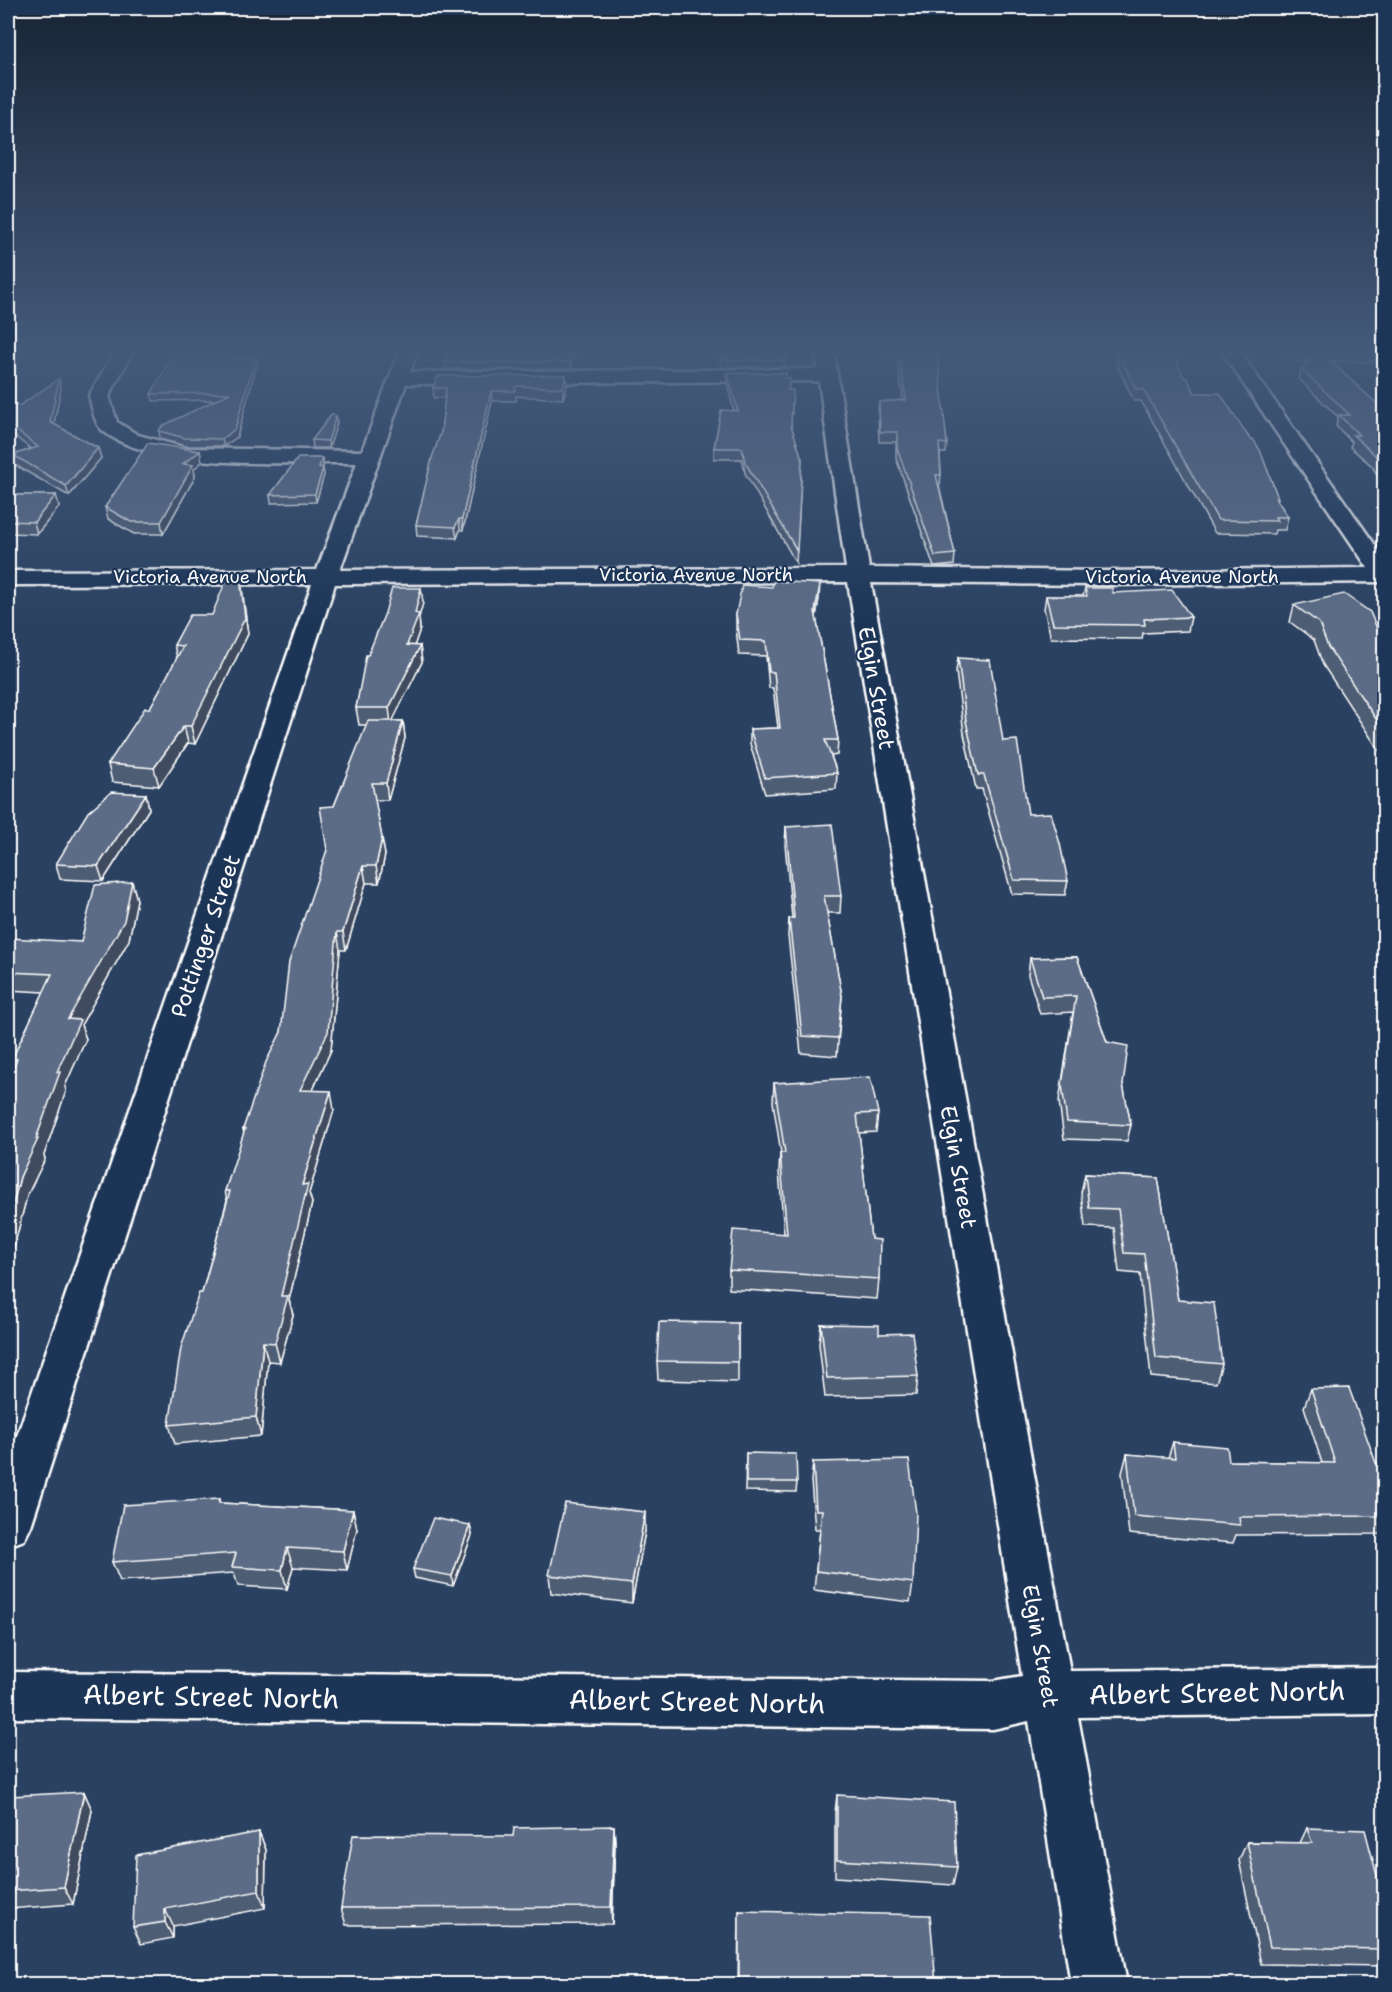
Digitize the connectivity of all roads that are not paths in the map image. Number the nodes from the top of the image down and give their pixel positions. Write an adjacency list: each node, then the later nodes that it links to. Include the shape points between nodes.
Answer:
1 (142, 442): 5 (street, via 185,454)
2 (375, 442): 5 (street, Pottinger Street)
3 (839, 442): 8 (street, Elgin Street)
4 (1294, 442): 9 (street)
5 (369, 457): 7 (street, Pottinger Street)
6 (8, 568): 7 (street, Victoria Avenue North)
7 (329, 569): 8 (street, Victoria Avenue North); 10 (street, Pottinger Street)
8 (858, 570): 9 (street, Victoria Avenue North); 12 (street, Elgin Street)
9 (1383, 570)
10 (8, 1526)
11 (1384, 1691): 12 (street, Albert Street North)
12 (1049, 1694): 13 (street, Albert Street North, via 993,1705); 14 (street, Elgin Street)
13 (8, 1695)
14 (1099, 1984)

